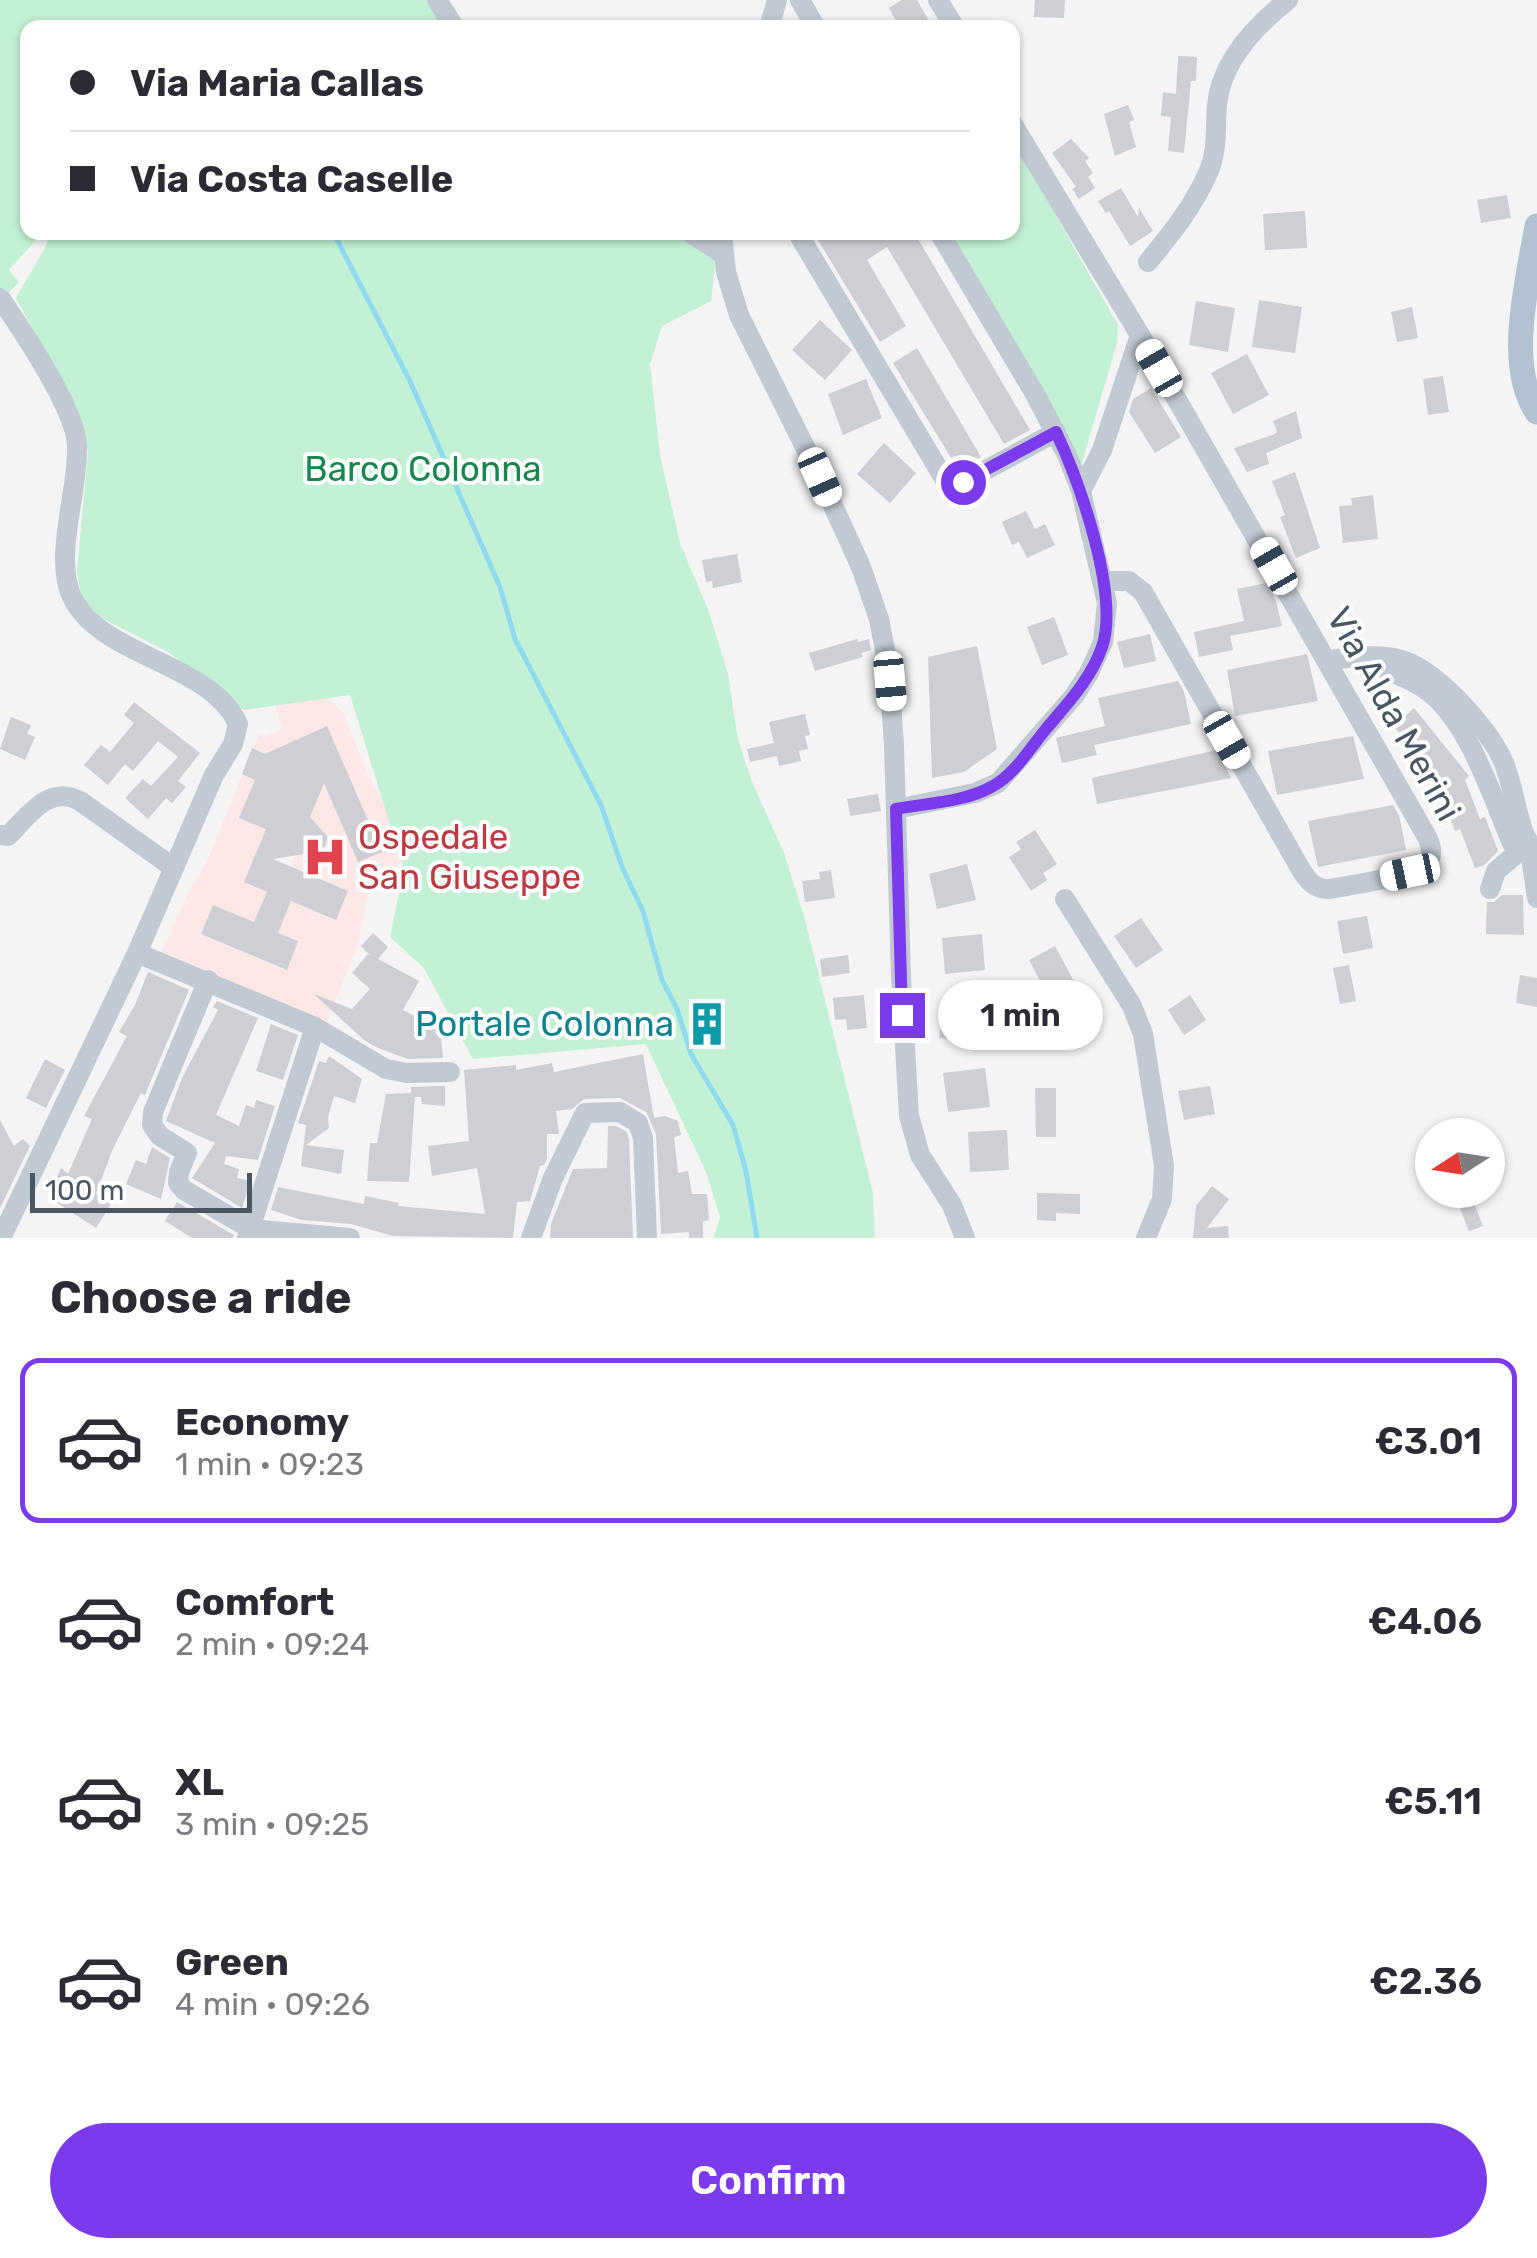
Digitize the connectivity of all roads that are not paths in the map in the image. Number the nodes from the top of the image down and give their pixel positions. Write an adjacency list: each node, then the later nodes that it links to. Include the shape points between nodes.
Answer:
1 (1288, 0): 7 (street, via 1238,49 1225,72 1208,172 1186,217)
2 (1020, 136): 9 (street, Via Alda Merini)
3 (1537, 226): 10 (main road, via 1520,357)
4 (802, 240): 11 (street, via 945,480 960,484)
5 (944, 240): 11 (street)
6 (722, 243): 15 (street, via 739,315 820,477 876,610 890,681)
7 (1148, 262)
8 (0, 298): 18 (street, via 70,416 77,444 65,575 72,599 124,644 188,676 238,724)
9 (1140, 335): 12 (street, via 1102,450); 14 (street, Via Alda Merini)
10 (1537, 412)
11 (1056, 432): 12 (street)
12 (1080, 491): 13 (street)
13 (1102, 581): 14 (street, Via Alda Merini, via 1141,589 1302,872 1324,890 1410,872 1426,865 1431,853); 15 (street, via 1106,622 1098,656 1078,691 1009,773 975,793)
14 (1328, 660): 17 (street, via 1394,658 1414,665 1456,699 1502,759)
15 (896, 809): 31 (street, via 909,1116 920,1154)
16 (0, 835): 18 (street, via 8,836 53,796 72,796)
17 (1526, 845): 19 (street, via 1496,870); 20 (street)
18 (174, 868): 22 (street)
19 (1490, 890)
20 (1537, 898)
21 (1064, 899): 32 (street, via 1143,1034 1164,1166 1162,1200)
22 (138, 953): 23 (street); 27 (street)
23 (208, 980): 24 (street); 26 (street, via 152,1125 187,1153 178,1183 184,1190)
24 (315, 1026): 25 (street, via 386,1069); 26 (street)
25 (450, 1072)
26 (249, 1234): 28 (street)
27 (1, 1238)
28 (350, 1238)
29 (532, 1238): 30 (street, via 585,1113 620,1112 638,1122 642,1138)
30 (647, 1238)
31 (965, 1238)
32 (1146, 1238)

